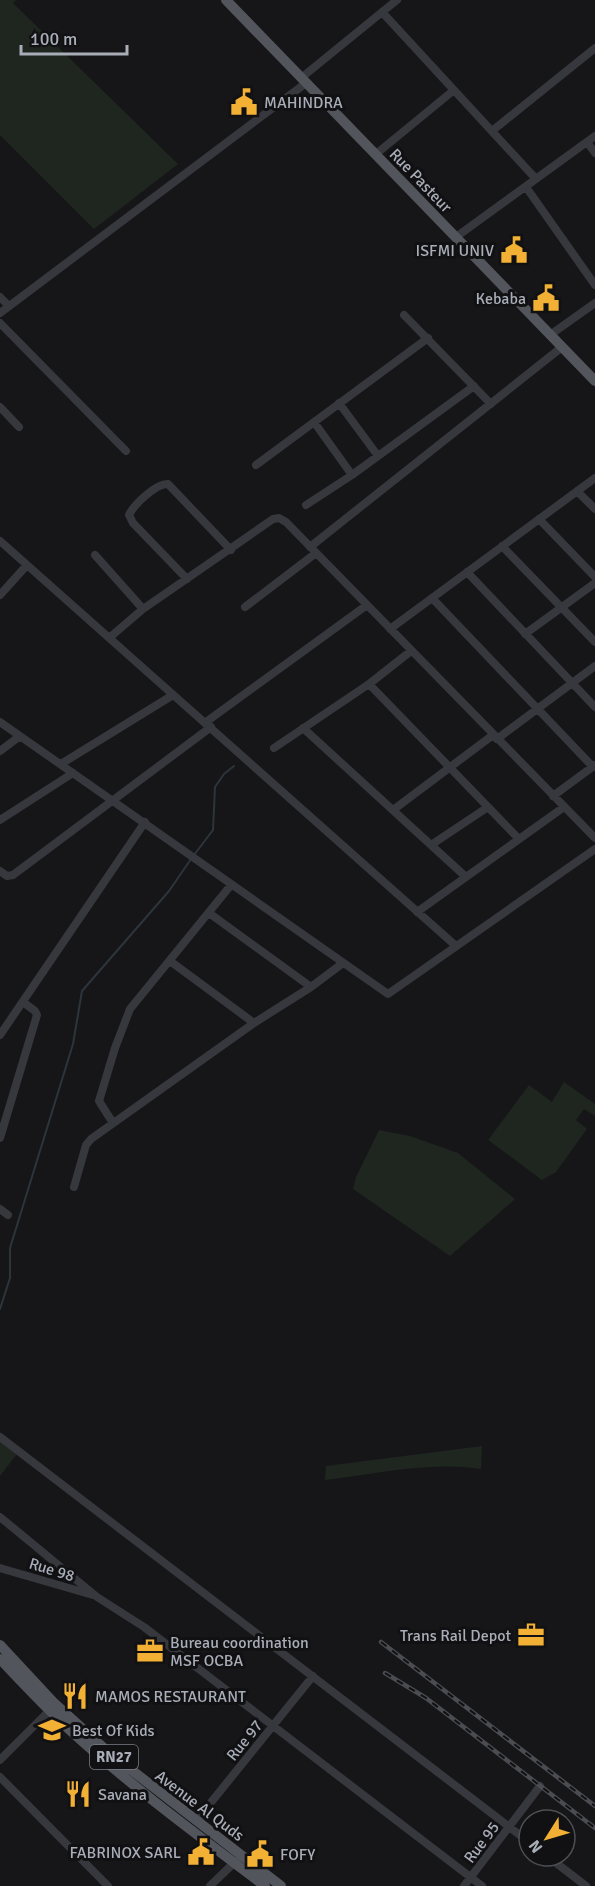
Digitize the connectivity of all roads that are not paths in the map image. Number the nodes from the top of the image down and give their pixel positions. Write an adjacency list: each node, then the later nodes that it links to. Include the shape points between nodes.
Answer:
1 (226, 0): 5 (main road, Rue Pasteur)
2 (397, 0): 3 (street)
3 (382, 12): 5 (street); 6 (street)
4 (595, 48): 7 (street)
5 (304, 80): 11 (main road, Rue Pasteur); 18 (street)
6 (454, 90): 7 (street); 11 (street)
7 (492, 131): 12 (street)
8 (595, 136): 9 (street)
9 (587, 142): 10 (street); 12 (street)
10 (595, 153)
11 (376, 154): 14 (main road, Rue Pasteur)
12 (536, 179): 13 (street)
13 (525, 187): 14 (street); 15 (street)
14 (456, 237): 22 (main road, Rue Pasteur)
15 (595, 285)
16 (0, 297): 18 (street)
17 (595, 303): 22 (street)
18 (9, 306): 19 (street)
19 (0, 313)
20 (404, 315): 23 (street)
21 (0, 323): 32 (street)
22 (550, 335): 24 (main road, Rue Pasteur)
23 (428, 338): 26 (street); 27 (street)
24 (562, 347): 25 (main road, Rue Pasteur); 28 (street)
25 (595, 381)
26 (474, 386): 28 (street); 33 (street)
27 (339, 404): 30 (street); 33 (street)
28 (491, 404): 44 (street)
29 (0, 407): 31 (street)
30 (314, 422): 34 (street); 35 (street)
31 (19, 427)
32 (126, 451)
33 (378, 456): 35 (street)
34 (255, 465)
35 (352, 475): 38 (street)
36 (595, 478): 37 (street)
37 (577, 491): 39 (street); 40 (street)
38 (306, 505)
39 (595, 509)
40 (539, 519): 42 (street); 48 (street)
41 (0, 541): 46 (street)
42 (502, 546): 47 (street); 55 (street)
43 (231, 550): 44 (street, via 279,518); 49 (street); 49 (street, via 168,484 160,485 129,514 133,523)
44 (313, 550): 53 (street); 54 (street)
45 (95, 555): 56 (street)
46 (27, 565): 51 (street); 59 (street)
47 (467, 572): 52 (street); 58 (street)
48 (595, 578)
49 (187, 579): 56 (street)
50 (595, 583): 55 (street)
51 (0, 595)
52 (432, 598): 57 (street); 67 (street)
53 (367, 605): 57 (street); 69 (street)
54 (245, 608)
55 (562, 608): 58 (street); 60 (street)
56 (143, 609): 59 (street)
57 (390, 629): 61 (street)
58 (525, 634): 63 (street)
59 (109, 638): 65 (street)
60 (595, 642)
61 (411, 651): 64 (street); 72 (street)
62 (595, 666): 63 (street)
63 (572, 683): 66 (street); 67 (street)
64 (369, 684): 70 (street); 77 (street)
65 (173, 695): 69 (street); 75 (street)
66 (595, 706)
67 (537, 709): 72 (street); 76 (street)
68 (0, 722): 71 (street)
69 (208, 724): 80 (street); 93 (street)
70 (303, 728): 73 (street); 83 (street)
71 (20, 736): 74 (street); 75 (street)
72 (495, 737): 77 (street); 79 (street)
73 (274, 748)
74 (0, 751)
75 (61, 764): 78 (street)
76 (594, 766): 79 (street)
77 (450, 767): 81 (street); 83 (street)
78 (73, 772): 80 (street); 84 (street)
79 (553, 796): 82 (street)
80 (113, 801): 85 (street); 90 (street, via 13,875)
81 (488, 807): 87 (street); 88 (street)
82 (564, 807): 86 (street); 87 (street)
83 (393, 810): 88 (street)
84 (0, 820)
85 (145, 822): 92 (street); 99 (street)
86 (595, 838)
87 (519, 839): 91 (street)
88 (431, 845): 91 (street)
89 (595, 849): 95 (street)
90 (0, 871)
91 (466, 877): 93 (street)
92 (231, 885): 94 (street); 97 (street)
93 (417, 912): 95 (street)
94 (209, 913): 96 (street); 98 (street)
95 (456, 946): 97 (street, via 388,994)
96 (170, 961): 100 (street); 102 (street, via 130,1009 115,1048 99,1101)
97 (343, 963): 98 (street)
98 (311, 987): 100 (street)
99 (23, 1002): 101 (street); 103 (street, via 37,1015)
100 (254, 1023): 102 (street)
101 (0, 1035)
102 (113, 1123): 104 (street, via 86,1145)
103 (0, 1137)
104 (74, 1187)
105 (0, 1209): 106 (street)
106 (8, 1215)
107 (0, 1437): 113 (street)
108 (0, 1517): 110 (street)
109 (0, 1568): 110 (street, Rue 98)
110 (97, 1597): 115 (street, via 144,1628)
111 (0, 1645): 119 (main road, Avenue Al Quds / RN27, via 99,1745)
112 (0, 1659): 114 (main road, Avenue Al Quds / RN27)
113 (314, 1676): 115 (street, Rue 97); 120 (street)
114 (49, 1711): 116 (street); 122 (main road, Avenue Al Quds / RN27, via 139,1790)
115 (272, 1727): 119 (street, Rue 97); 124 (street)
116 (0, 1760)
117 (0, 1777): 125 (street)
118 (540, 1786): 120 (street, Rue 95)
119 (196, 1821): 122 (main road, Avenue Al Quds / RN27)
120 (509, 1827): 121 (street); 124 (street, Rue 95)
121 (517, 1833)
122 (237, 1859): 126 (street); 127 (main road, Avenue Al Quds / RN27); 128 (main road, Avenue Al Quds / RN27)
123 (563, 1868): 131 (street)
124 (471, 1877): 129 (street, Rue 95); 130 (street)
125 (108, 1886)
126 (210, 1886)
127 (265, 1886)
128 (281, 1886)
129 (464, 1886)
130 (482, 1886)
131 (586, 1886)

